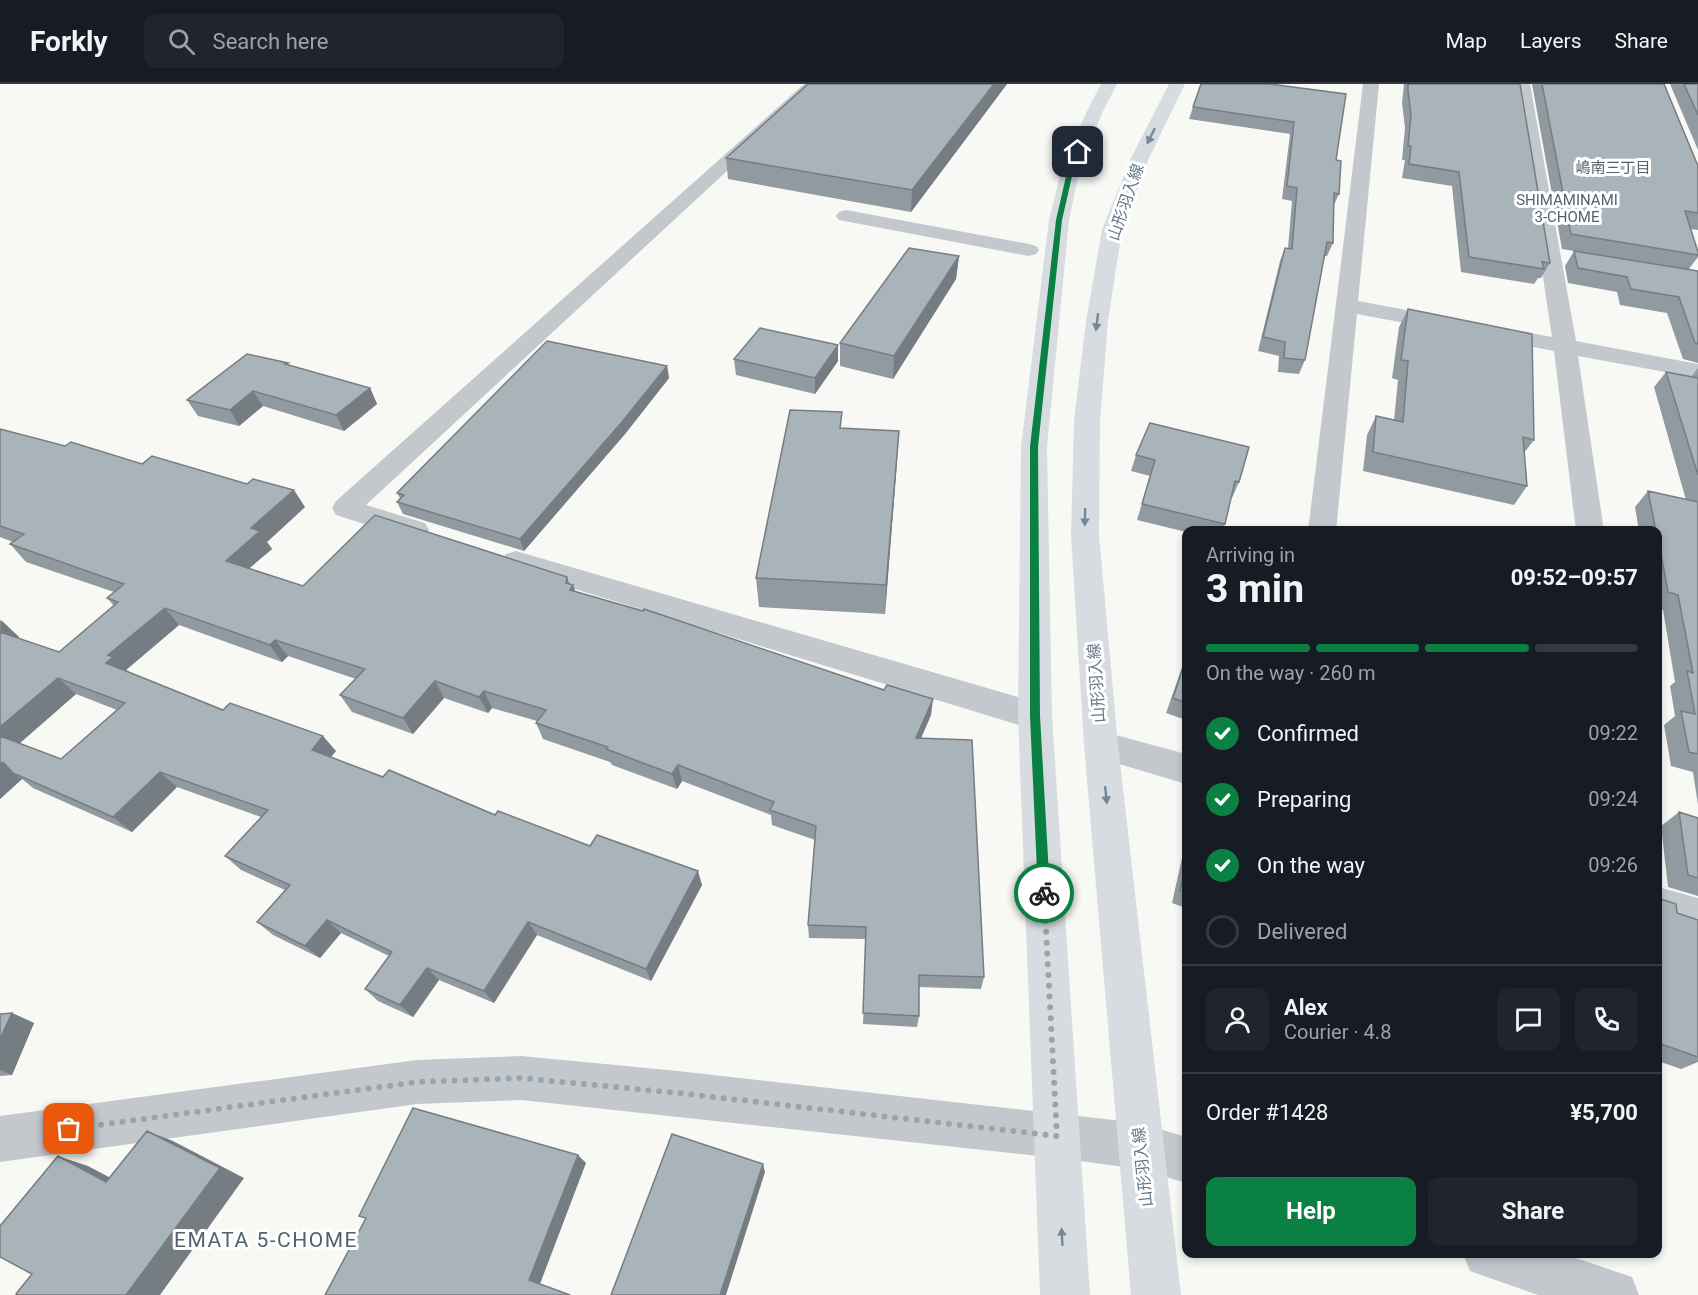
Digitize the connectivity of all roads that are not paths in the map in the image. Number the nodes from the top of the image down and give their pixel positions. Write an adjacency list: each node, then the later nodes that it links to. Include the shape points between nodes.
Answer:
1 (813, 84): 15 (street, via 346,508)
2 (1109, 84): 17 (main road, via 1070,172 1051,282 1034,447)
3 (1177, 84): 18 (main road, 山形羽入線, one-way to 18, via 1140,158 1112,230 1097,321 1087,420 1085,535)
4 (1371, 84): 10 (street)
5 (1522, 84): 8 (street)
6 (846, 216): 7 (street)
7 (1029, 250)
8 (1549, 255): 9 (street); 11 (street)
9 (1572, 259)
10 (1348, 306): 11 (street); 13 (street)
11 (1565, 346): 12 (street); 14 (street)
12 (1698, 371)
13 (1323, 526)
14 (1589, 526)
15 (437, 537)
16 (494, 554): 17 (street)
17 (1035, 716): 22 (main road)
18 (1101, 745): 19 (street); 24 (main road, 山形羽入線, one-way to 24)
19 (1182, 768)
20 (1662, 906): 21 (street)
21 (1698, 917)
22 (1057, 1136): 23 (street, via 521,1078 417,1082); 24 (street); 28 (main road, one-way to 22)
23 (0, 1139)
24 (1140, 1146): 25 (street); 29 (main road, 山形羽入線)
25 (1182, 1159)
26 (1499, 1258): 27 (street)
27 (1605, 1293)
28 (1065, 1295)
29 (1156, 1295)

